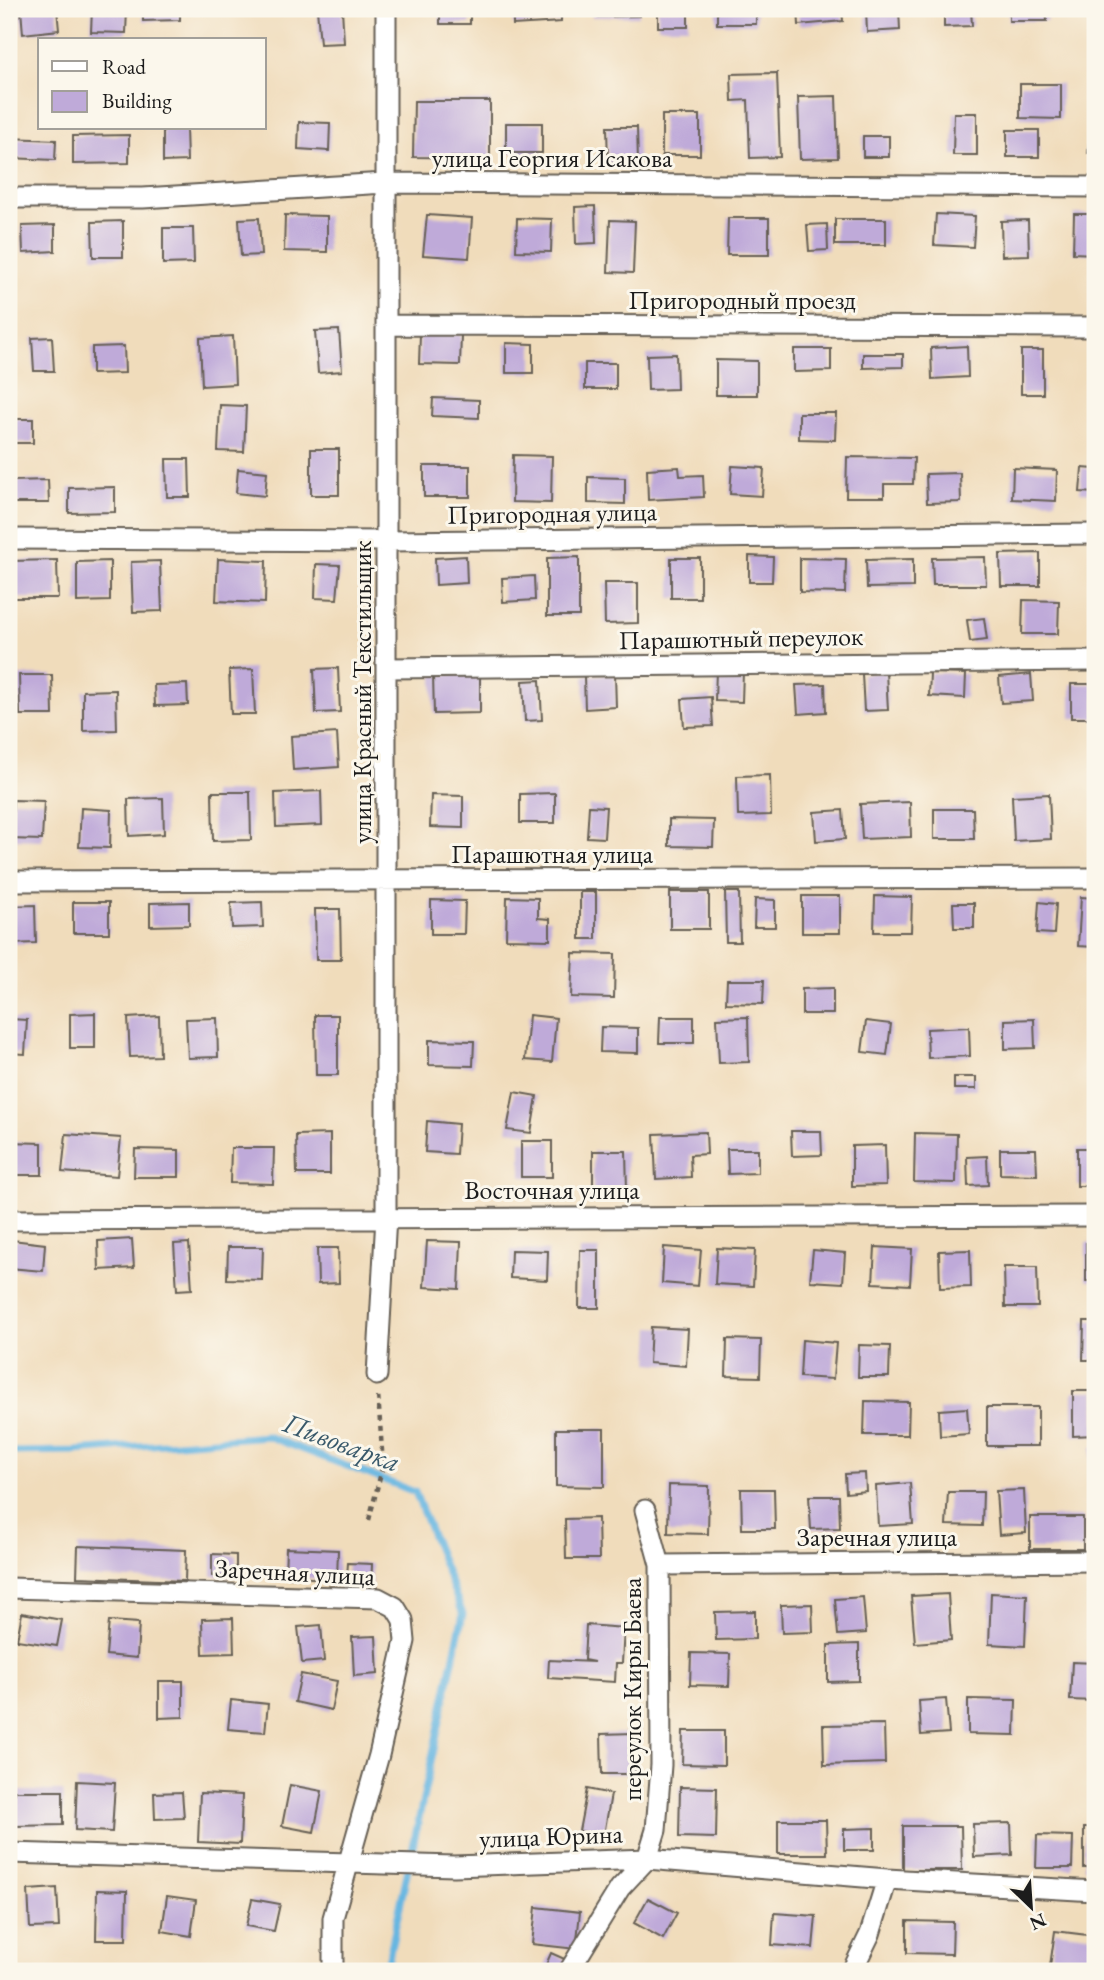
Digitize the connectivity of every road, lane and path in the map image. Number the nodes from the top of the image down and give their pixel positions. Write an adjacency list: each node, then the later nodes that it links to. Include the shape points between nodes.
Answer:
1 (386, 9): 2 (street, улица Красный Текстильщик)
2 (385, 183): 3 (street, улица Георгия Исакова); 4 (street, улица Георгия Исакова, via 143,198); 5 (street, улица Красный Текстильщик)
3 (1095, 187)
4 (9, 198)
5 (388, 325): 6 (street, Пригородный проезд); 9 (street, улица Красный Текстильщик)
6 (1095, 327)
7 (1095, 534): 9 (street, Пригородная улица)
8 (9, 539): 9 (street, Пригородная улица)
9 (388, 541): 11 (street, улица Красный Текстильщик)
10 (1095, 661): 11 (street, Парашютный переулок)
11 (388, 668): 14 (street, улица Красный Текстильщик)
12 (1095, 878): 14 (street, Парашютная улица)
13 (9, 881): 14 (street, Парашютная улица)
14 (387, 882): 16 (street, улица Красный Текстильщик)
15 (1095, 1216): 16 (street, Восточная улица)
16 (386, 1217): 17 (street, Восточная улица); 18 (street, улица Красный Текстильщик)
17 (9, 1220)
18 (377, 1375): 20 (path, via 383,1465)
19 (645, 1510): 22 (street, переулок Киры Баева)
20 (369, 1520)
21 (1095, 1561): 22 (street, Заречная улица)
22 (660, 1564): 25 (street, переулок Киры Баева, via 661,1765 656,1830)
23 (9, 1588): 26 (street, Заречная улица, via 378,1598 395,1607 403,1620 405,1641)
24 (9, 1853): 26 (street, улица Юрина)
25 (647, 1858): 26 (street, улица Юрина, via 454,1866); 27 (street, улица Юрина); 30 (street, переулок Киры Баева, via 620,1888)
26 (356, 1864): 29 (street, via 333,1918)
27 (887, 1879): 28 (street, улица Юрина); 31 (street, via 870,1934)
28 (1095, 1891)
29 (333, 1971)
30 (569, 1971)
31 (852, 1971)

